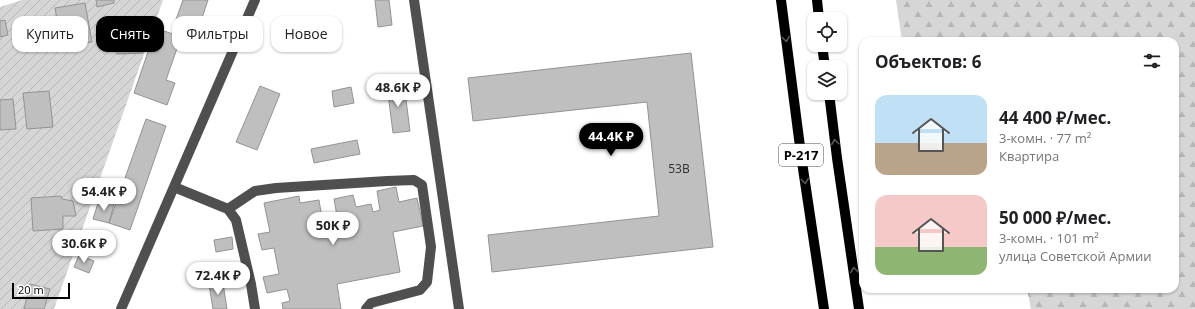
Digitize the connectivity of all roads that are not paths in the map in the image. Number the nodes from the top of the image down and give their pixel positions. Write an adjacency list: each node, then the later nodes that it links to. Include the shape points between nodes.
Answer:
1 (255, 0): 7 (street)
2 (414, 0): 12 (street)
3 (781, 0): 13 (main road, Р-217, one-way to 13)
4 (817, 0): 5 (main road)
5 (818, 12)
6 (829, 100): 14 (main road, Р-217, one-way to 6)
7 (174, 187): 8 (street); 9 (street)
8 (228, 209): 10 (street, via 236,220); 11 (street, via 255,191 276,188 401,180 414,180 422,185 431,248 428,282 420,290 371,303)
9 (121, 309)
10 (255, 309)
11 (366, 309)
12 (459, 309)
13 (824, 309)
14 (859, 309)

